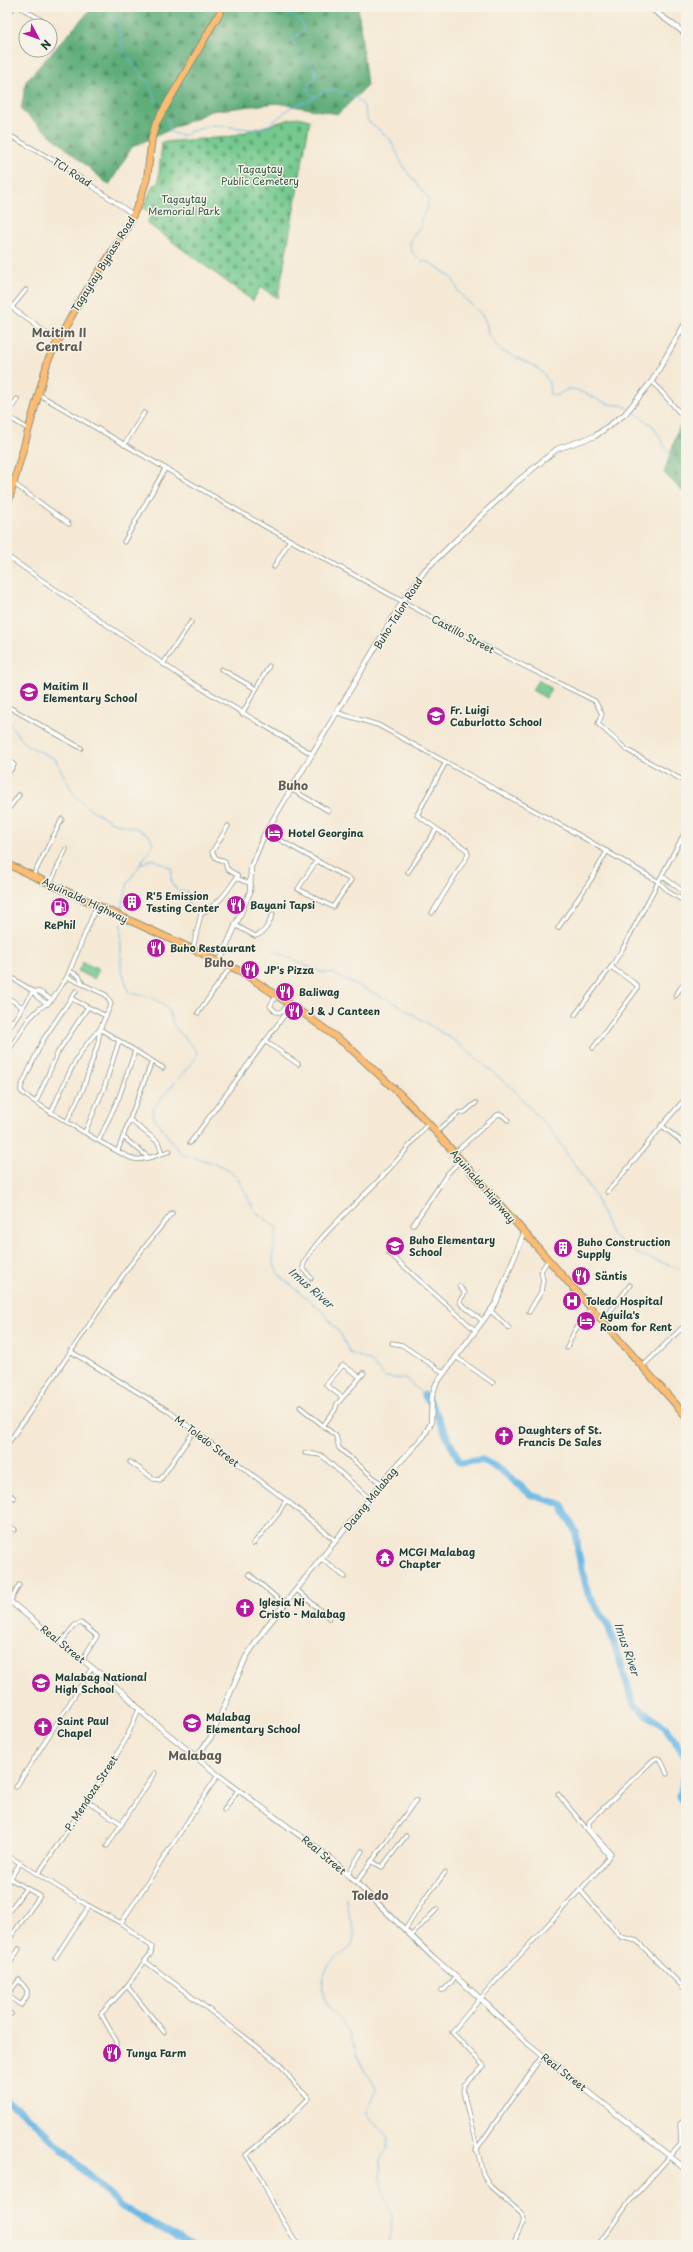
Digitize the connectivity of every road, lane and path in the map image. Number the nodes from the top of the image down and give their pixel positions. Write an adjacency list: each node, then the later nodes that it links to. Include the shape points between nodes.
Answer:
1 (14, 7): 5 (street)
2 (20, 7): 6 (street)
3 (222, 7): 10 (main road, Tagaytay Bypass Road, via 156,123 145,185)
4 (649, 7): 7 (street)
5 (7, 16)
6 (38, 18)
7 (686, 34)
8 (9, 135): 9 (street); 10 (street, TCI Road, via 60,164)
9 (7, 142)
10 (134, 215): 15 (main road, Tagaytay Bypass Road)
11 (26, 290): 13 (street)
12 (7, 304): 13 (street)
13 (12, 308): 15 (street)
14 (686, 322): 16 (street, Buho-Talon Road)
15 (57, 341): 17 (main road, Tagaytay Bypass Road, via 48,360)
16 (652, 381): 21 (street); 32 (street, Buho-Talon Road, via 625,414 595,436 557,449 513,485 425,570)
17 (38, 394): 22 (main road, Tagaytay Bypass Road); 23 (street, Castillo Street)
18 (16, 399): 20 (street)
19 (144, 413): 23 (street)
20 (7, 416): 22 (street)
21 (686, 420)
22 (28, 429): 25 (main road, Tagaytay Bypass Road)
23 (124, 446): 24 (street, Castillo Street)
24 (165, 469): 28 (street, Castillo Street); 29 (street)
25 (13, 483): 26 (main road, Tagaytay Bypass Road); 27 (street)
26 (7, 503)
27 (69, 524)
28 (290, 540): 31 (street); 32 (street, Castillo Street)
29 (124, 542)
30 (7, 556): 34 (street)
31 (274, 567)
32 (403, 601): 39 (street, Buho-Talon Road); 46 (street, Castillo Street, via 490,649 594,701 602,714 598,724 627,750)
33 (191, 622): 34 (street)
34 (163, 664): 40 (street)
35 (269, 666): 37 (street)
36 (221, 669): 37 (street)
37 (256, 689): 40 (street)
38 (7, 706): 41 (street)
39 (338, 713): 42 (street, Buho-Talon Road); 44 (street, via 378,725)
40 (242, 714): 42 (street)
41 (81, 748)
42 (312, 754): 47 (street, Buho-Talon Road)
43 (7, 758): 45 (street, via 14,765)
44 (446, 762): 53 (street, via 416,815); 57 (street)
45 (7, 775)
46 (686, 782)
47 (291, 788): 50 (street); 55 (street, Buho-Talon Road)
48 (19, 795): 49 (street)
49 (7, 811)
50 (329, 811)
51 (62, 819): 61 (street)
52 (228, 826): 63 (street, via 212,852 216,858 225,862 227,869)
53 (436, 830): 60 (street); 70 (street, via 467,850 468,855)
54 (686, 830): 62 (street)
55 (266, 832): 58 (street); 66 (street, Buho-Talon Road, via 251,867)
56 (66, 848): 65 (street)
57 (607, 852): 64 (street); 73 (street)
58 (317, 860): 58 (street, via 351,880 333,907 298,889)
59 (7, 864): 61 (main road, Aguinaldo Highway)
60 (408, 872)
61 (33, 876): 65 (main road, Aguinaldo Highway)
62 (662, 876): 64 (street); 67 (street)
63 (238, 879): 66 (street); 75 (street, via 236,878 226,895 211,909 201,914)
64 (659, 882): 68 (street, via 670,893); 77 (street)
65 (50, 884): 69 (main road, Aguinaldo Highway)
66 (251, 884): 72 (street, Buho-Talon Road)
67 (684, 892)
68 (686, 902)
69 (96, 905): 74 (main road, Aguinaldo Highway); 79 (street)
70 (432, 913)
71 (274, 914): 72 (street, via 266,930 258,936)
72 (235, 925): 76 (street, Buho-Talon Road)
73 (558, 928)
74 (163, 936): 75 (main road, Aguinaldo Highway); 78 (main road, Aguinaldo Highway)
75 (192, 948): 76 (main road, Aguinaldo Highway)
76 (220, 960): 84 (main road, Aguinaldo Highway)
77 (611, 967): 97 (street); 105 (street, via 638,985)
78 (228, 969): 84 (main road, Aguinaldo Highway); 96 (street)
79 (70, 971): 81 (street); 83 (street, via 79,976)
80 (7, 974): 85 (street)
81 (67, 977): 83 (street, via 75,982); 91 (street)
82 (686, 980): 88 (street)
83 (82, 982): 98 (street, via 109,997 111,1004)
84 (256, 982): 87 (main road, Aguinaldo Highway)
85 (33, 991): 91 (street, via 40,992); 92 (street); 94 (street)
86 (76, 991): 90 (street)
87 (277, 995): 93 (main road, Aguinaldo Highway); 93 (street, via 270,1006 276,1012 282,1012)
88 (675, 996)
89 (7, 997): 94 (street)
90 (72, 999): 95 (street); 112 (street, via 43,1040 21,1087 23,1094)
91 (52, 1000): 92 (street)
92 (48, 1004): 107 (street, via 28,1020)
93 (290, 1004): 104 (street); 118 (main road, Aguinaldo Highway, via 348,1046)
94 (22, 1007): 100 (street)
95 (88, 1007): 98 (street); 112 (street, via 58,1052)
96 (198, 1013)
97 (575, 1015)
98 (106, 1016): 101 (street)
99 (7, 1018): 100 (street)
100 (13, 1022): 102 (street)
101 (100, 1029): 103 (street); 114 (street, via 90,1038 74,1062); 117 (street, via 83,1089)
102 (7, 1031)
103 (119, 1041): 106 (street); 120 (street, via 104,1088)
104 (266, 1041): 109 (street); 124 (street)
105 (593, 1048)
106 (135, 1051): 108 (street); 123 (street, via 119,1097)
107 (7, 1053)
108 (152, 1062): 110 (street); 115 (street)
109 (298, 1064)
110 (163, 1068)
111 (686, 1098): 119 (street)
112 (36, 1102): 114 (street)
113 (476, 1103): 121 (street)
114 (52, 1112): 117 (street)
115 (130, 1120): 122 (street); 128 (street, via 158,1142)
116 (508, 1120): 129 (street, via 501,1114 497,1115)
117 (67, 1121): 120 (street)
118 (428, 1123): 121 (main road, Aguinaldo Highway); 138 (street, via 306,1259 303,1268)
119 (661, 1125): 125 (street); 132 (street, via 638,1157)
120 (85, 1132): 123 (street)
121 (436, 1132): 129 (main road, Aguinaldo Highway)
122 (123, 1137): 126 (street); 130 (street)
123 (99, 1140): 126 (street)
124 (190, 1143)
125 (686, 1145)
126 (118, 1150): 130 (street, via 132,1158)
127 (170, 1151): 128 (street)
128 (162, 1153): 130 (street)
129 (454, 1153): 131 (main road, Aguinaldo Highway)
130 (148, 1157)
131 (460, 1160): 134 (street, via 448,1173); 135 (main road, Aguinaldo Highway)
132 (607, 1192)
133 (172, 1213): 151 (street, via 130,1265)
134 (413, 1225)
135 (524, 1233): 137 (main road, Aguinaldo Highway); 142 (street, Daang Malabag, via 501,1294)
136 (389, 1253): 148 (street)
137 (548, 1260): 141 (main road, Aguinaldo Highway); 143 (street, via 541,1271 543,1280 539,1296)
138 (311, 1278)
139 (630, 1285): 145 (street)
140 (459, 1286): 144 (street, via 465,1293 460,1300 461,1304)
141 (591, 1308): 145 (main road, Aguinaldo Highway); 150 (street, via 574,1332)
142 (491, 1311): 144 (street, Daang Malabag); 147 (street)
143 (529, 1312)
144 (483, 1321): 148 (street, Daang Malabag)
145 (603, 1321): 153 (main road, Aguinaldo Highway)
146 (686, 1324): 153 (street)
147 (509, 1328)
148 (476, 1331): 152 (street, Daang Malabag)
149 (392, 1343): 155 (street, via 402,1344)
150 (567, 1348)
151 (70, 1351): 162 (street, M. Toledo Street, via 147,1397); 163 (street)
152 (456, 1357): 155 (street, Daang Malabag); 157 (street)
153 (642, 1366): 160 (main road, Aguinaldo Highway)
154 (364, 1373): 156 (street)
155 (444, 1373): 166 (street, Daang Malabag, via 436,1384 431,1423 424,1436)
156 (359, 1376): 158 (street); 158 (street, via 343,1364 338,1368 326,1385)
157 (493, 1383)
158 (342, 1397): 161 (street)
159 (300, 1407): 161 (street)
160 (686, 1416)
161 (323, 1426): 166 (street, via 336,1436 339,1448)
162 (194, 1431): 165 (street, via 160,1480 154,1479); 170 (street, M. Toledo Street)
163 (7, 1445)
164 (305, 1453): 169 (street, via 321,1455)
165 (130, 1462)
166 (381, 1484): 169 (street, Daang Malabag)
167 (7, 1492): 168 (street)
168 (14, 1498)
169 (369, 1498): 173 (street, Daang Malabag)
170 (286, 1500): 173 (street, M. Toledo Street); 174 (street)
171 (7, 1524): 172 (street)
172 (15, 1530)
173 (336, 1541): 175 (street, Daang Malabag)
174 (253, 1544)
175 (322, 1559): 177 (street); 179 (street, Daang Malabag)
176 (249, 1574): 181 (street)
177 (345, 1577)
178 (20, 1585): 180 (street)
179 (297, 1590): 181 (street, Daang Malabag); 182 (street)
180 (8, 1600): 183 (street, Real Street)
181 (285, 1605): 187 (street, Daang Malabag, via 246,1657 211,1737)
182 (329, 1618)
183 (61, 1642): 184 (street, Real Street); 184 (street, via 75,1625 81,1622 97,1636)
184 (82, 1660): 185 (street, Real Street)
185 (92, 1668): 186 (street, Real Street, via 126,1695); 191 (street)
186 (139, 1709): 187 (street, Real Street); 195 (street, P. Mendoza Street, via 126,1739)
187 (196, 1757): 190 (street, Real Street)
188 (156, 1773): 197 (street)
189 (666, 1774): 202 (street, via 661,1760 653,1760 589,1822 589,1829 611,1853)
190 (218, 1775): 192 (street, Real Street); 216 (street)
191 (16, 1787)
192 (238, 1790): 196 (street); 207 (street, Real Street, via 320,1849)
193 (558, 1794): 202 (street)
194 (416, 1800): 203 (street)
195 (87, 1801): 197 (street); 206 (street, P. Mendoza Street)
196 (224, 1810)
197 (122, 1824): 199 (street)
198 (406, 1836): 203 (street, via 383,1866 378,1867)
199 (107, 1846)
200 (362, 1851): 207 (street)
201 (7, 1855): 204 (street)
202 (609, 1856): 212 (street)
203 (371, 1861): 209 (street)
204 (20, 1863): 206 (street); 208 (street)
205 (445, 1873): 217 (street, via 429,1892)
206 (38, 1874): 213 (street)
207 (348, 1874): 209 (street, Real Street)
208 (9, 1878): 210 (street); 211 (street)
209 (356, 1883): 217 (street, Real Street)
210 (7, 1884)
211 (26, 1888): 215 (street); 219 (street, via 40,1896)
212 (580, 1891): 229 (street, via 621,1937 637,1941); 231 (street)
213 (89, 1906): 216 (street); 223 (street)
214 (437, 1909): 220 (street)
215 (7, 1914)
216 (122, 1923): 224 (street, via 152,1947)
217 (405, 1930): 220 (street, Real Street)
218 (7, 1932): 219 (street)
219 (12, 1935): 221 (street)
220 (411, 1936): 226 (street, Real Street)
221 (7, 1942)
222 (20, 1949): 225 (street)
223 (55, 1958)
224 (145, 1961): 227 (street); 241 (street, via 280,2064 296,2086 309,2098 246,2155)
225 (7, 1968)
226 (456, 1977): 228 (street); 231 (street, Real Street)
227 (127, 1986): 234 (street); 235 (street, via 101,2014 117,2042)
228 (441, 1990)
229 (686, 1990)
230 (7, 1994): 230 (street, via 19,1980 27,1990 27,1996 21,2005)
231 (481, 1999): 236 (street, Real Street); 238 (street, via 452,2033 484,2066 464,2087)
232 (7, 2011): 233 (street)
233 (11, 2014)
234 (164, 2032)
235 (113, 2053)
236 (542, 2056): 238 (street); 239 (street, Real Street)
237 (686, 2118): 239 (street, via 680,2124 681,2144)
238 (476, 2150): 242 (street, via 483,2174 491,2187 521,2213 524,2219)
239 (670, 2155): 240 (street, Real Street); 243 (street, via 630,2201)
240 (686, 2169)
241 (298, 2245)
242 (513, 2245)
243 (598, 2245)

